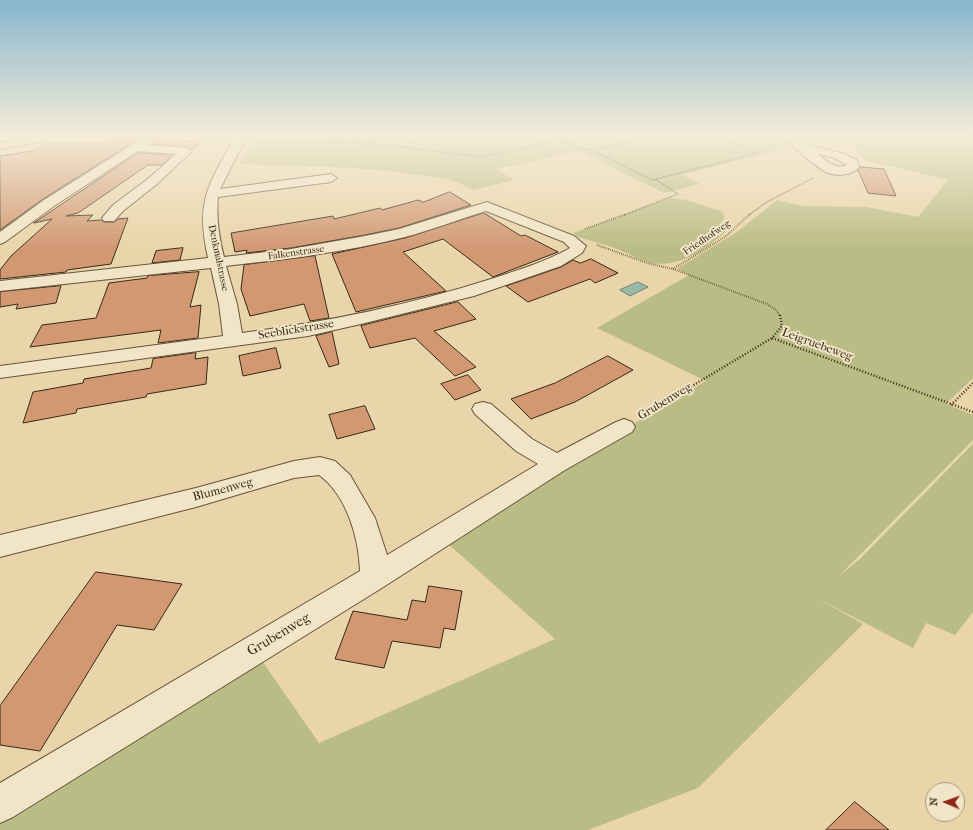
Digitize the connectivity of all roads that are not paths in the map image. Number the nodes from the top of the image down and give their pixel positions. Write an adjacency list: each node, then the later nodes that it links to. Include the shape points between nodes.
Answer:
1 (95, 174): 7 (street, via 49,202)
2 (161, 174): 6 (street)
3 (222, 174): 5 (street, Denkmalstrasse)
4 (331, 178): 5 (street)
5 (212, 194): 9 (street, Denkmalstrasse, via 209,211 210,230)
6 (109, 218)
7 (0, 239)
8 (578, 246): 9 (street, Falkenstrasse, via 564,236 487,206 402,233 365,241 291,254); 11 (street, Seeblickstrasse, via 575,253 555,263 468,292 308,330)
9 (218, 262): 10 (street, Falkenstrasse); 11 (street, Denkmalstrasse, via 233,323)
10 (0, 286)
11 (233, 340): 12 (street, Seeblickstrasse)
12 (0, 372)
13 (483, 409): 15 (street, via 524,445)
14 (624, 427): 15 (street, Grubenweg)
15 (557, 464): 17 (street, Grubenweg)
16 (0, 546): 17 (street, Blumenweg, via 290,471 325,467 338,476 357,510 373,552)
17 (375, 577): 18 (street, Grubenweg)
18 (0, 804)

